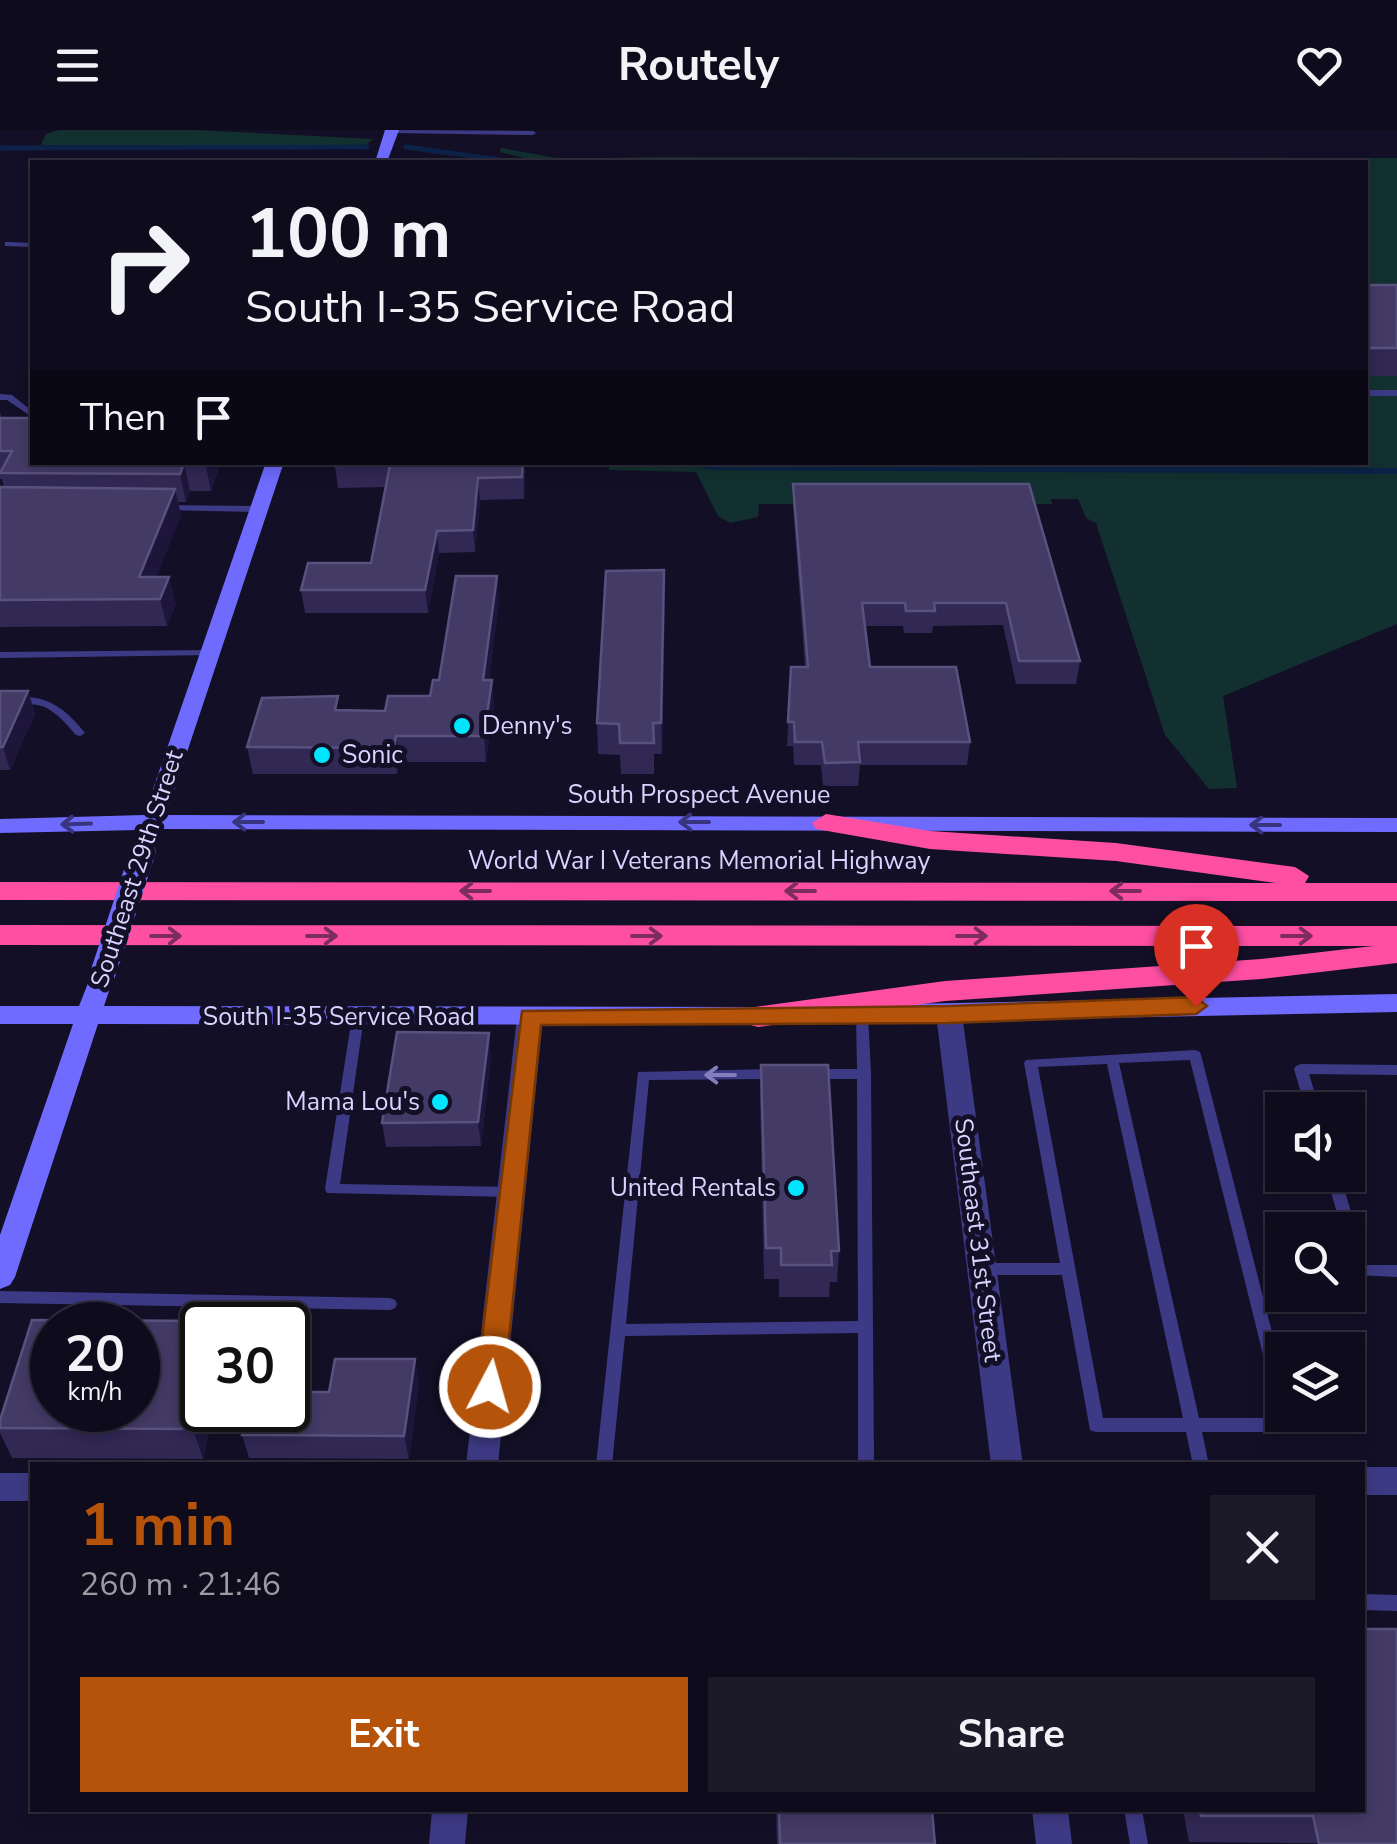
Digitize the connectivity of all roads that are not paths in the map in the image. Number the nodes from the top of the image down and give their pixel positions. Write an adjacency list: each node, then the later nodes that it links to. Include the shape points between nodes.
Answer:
1 (392, 130): 2 (lane); 3 (main road)
2 (533, 133)
3 (381, 160)
4 (8, 244): 5 (lane)
5 (30, 244)
6 (1368, 393): 7 (lane)
7 (1397, 393)
8 (0, 397): 9 (lane)
9 (30, 413)
10 (275, 465): 12 (main road, Southeast 29th Street)
11 (150, 508): 12 (lane)
12 (259, 508): 14 (main road, Southeast 29th Street)
13 (0, 654): 14 (lane)
14 (210, 654): 17 (main road, Southeast 29th Street)
15 (0, 708): 16 (lane, via 19,698 40,698)
16 (80, 733)
17 (153, 822): 18 (main road, South Prospect Avenue, one-way to 17); 20 (main road, South Prospect Avenue, one-way to 20); 32 (main road, Southeast 29th Street, bridge)
18 (826, 823): 19 (main road, South Prospect Avenue, one-way to 18); 22 (highway)
19 (1397, 825)
20 (0, 826)
21 (0, 890): 22 (highway, World War I Veterans Memorial Highway, one-way to 21)
22 (1397, 890)
23 (0, 936): 24 (highway, one-way to 24)
24 (1397, 936)
25 (1397, 953): 31 (highway, via 945,992)
26 (1397, 1003): 27 (main road, South I-35 Service Road)
27 (949, 1014): 29 (main road, South I-35 Service Road); 41 (street, Southeast 31st Street)
28 (0, 1015): 32 (main road, South I-35 Service Road)
29 (862, 1015): 31 (main road, South I-35 Service Road); 36 (lane)
30 (530, 1016): 31 (main road, South I-35 Service Road); 33 (main road, South I-35 Service Road); 38 (street)
31 (758, 1016)
32 (87, 1017): 33 (main road, South I-35 Service Road); 43 (main road, Southeast 29th Street)
33 (358, 1017): 38 (lane, via 332,1190)
34 (1112, 1059): 40 (lane, via 1032,1063); 47 (lane, via 1195,1055); 48 (lane)
35 (1397, 1070): 37 (lane, via 1301,1068)
36 (864, 1074): 45 (lane); 46 (lane, one-way to 46, via 643,1075)
37 (1308, 1092)
38 (511, 1192): 50 (street)
39 (1338, 1192): 42 (lane, via 1361,1271)
40 (1068, 1268): 41 (lane); 48 (lane, via 1096,1425)
41 (982, 1269): 53 (street, Southeast 31st Street)
42 (1397, 1271)
43 (0, 1279): 44 (lane)
44 (390, 1304)
45 (863, 1327): 46 (lane); 52 (lane)
46 (618, 1330): 51 (lane)
47 (1265, 1332)
48 (1193, 1425): 49 (lane); 54 (lane)
49 (1265, 1425)
50 (482, 1462)
51 (604, 1462)
52 (866, 1462)
53 (1006, 1462)
54 (1200, 1462)
55 (1365, 1481): 56 (street)
56 (1397, 1482)
57 (0, 1487): 58 (street)
58 (30, 1487)
59 (1365, 1602): 60 (lane)
60 (1397, 1602)
61 (450, 1812): 64 (street)
62 (1050, 1812): 65 (street)
63 (1132, 1812): 66 (lane)
64 (447, 1844)
65 (1054, 1844)
66 (1139, 1844)

